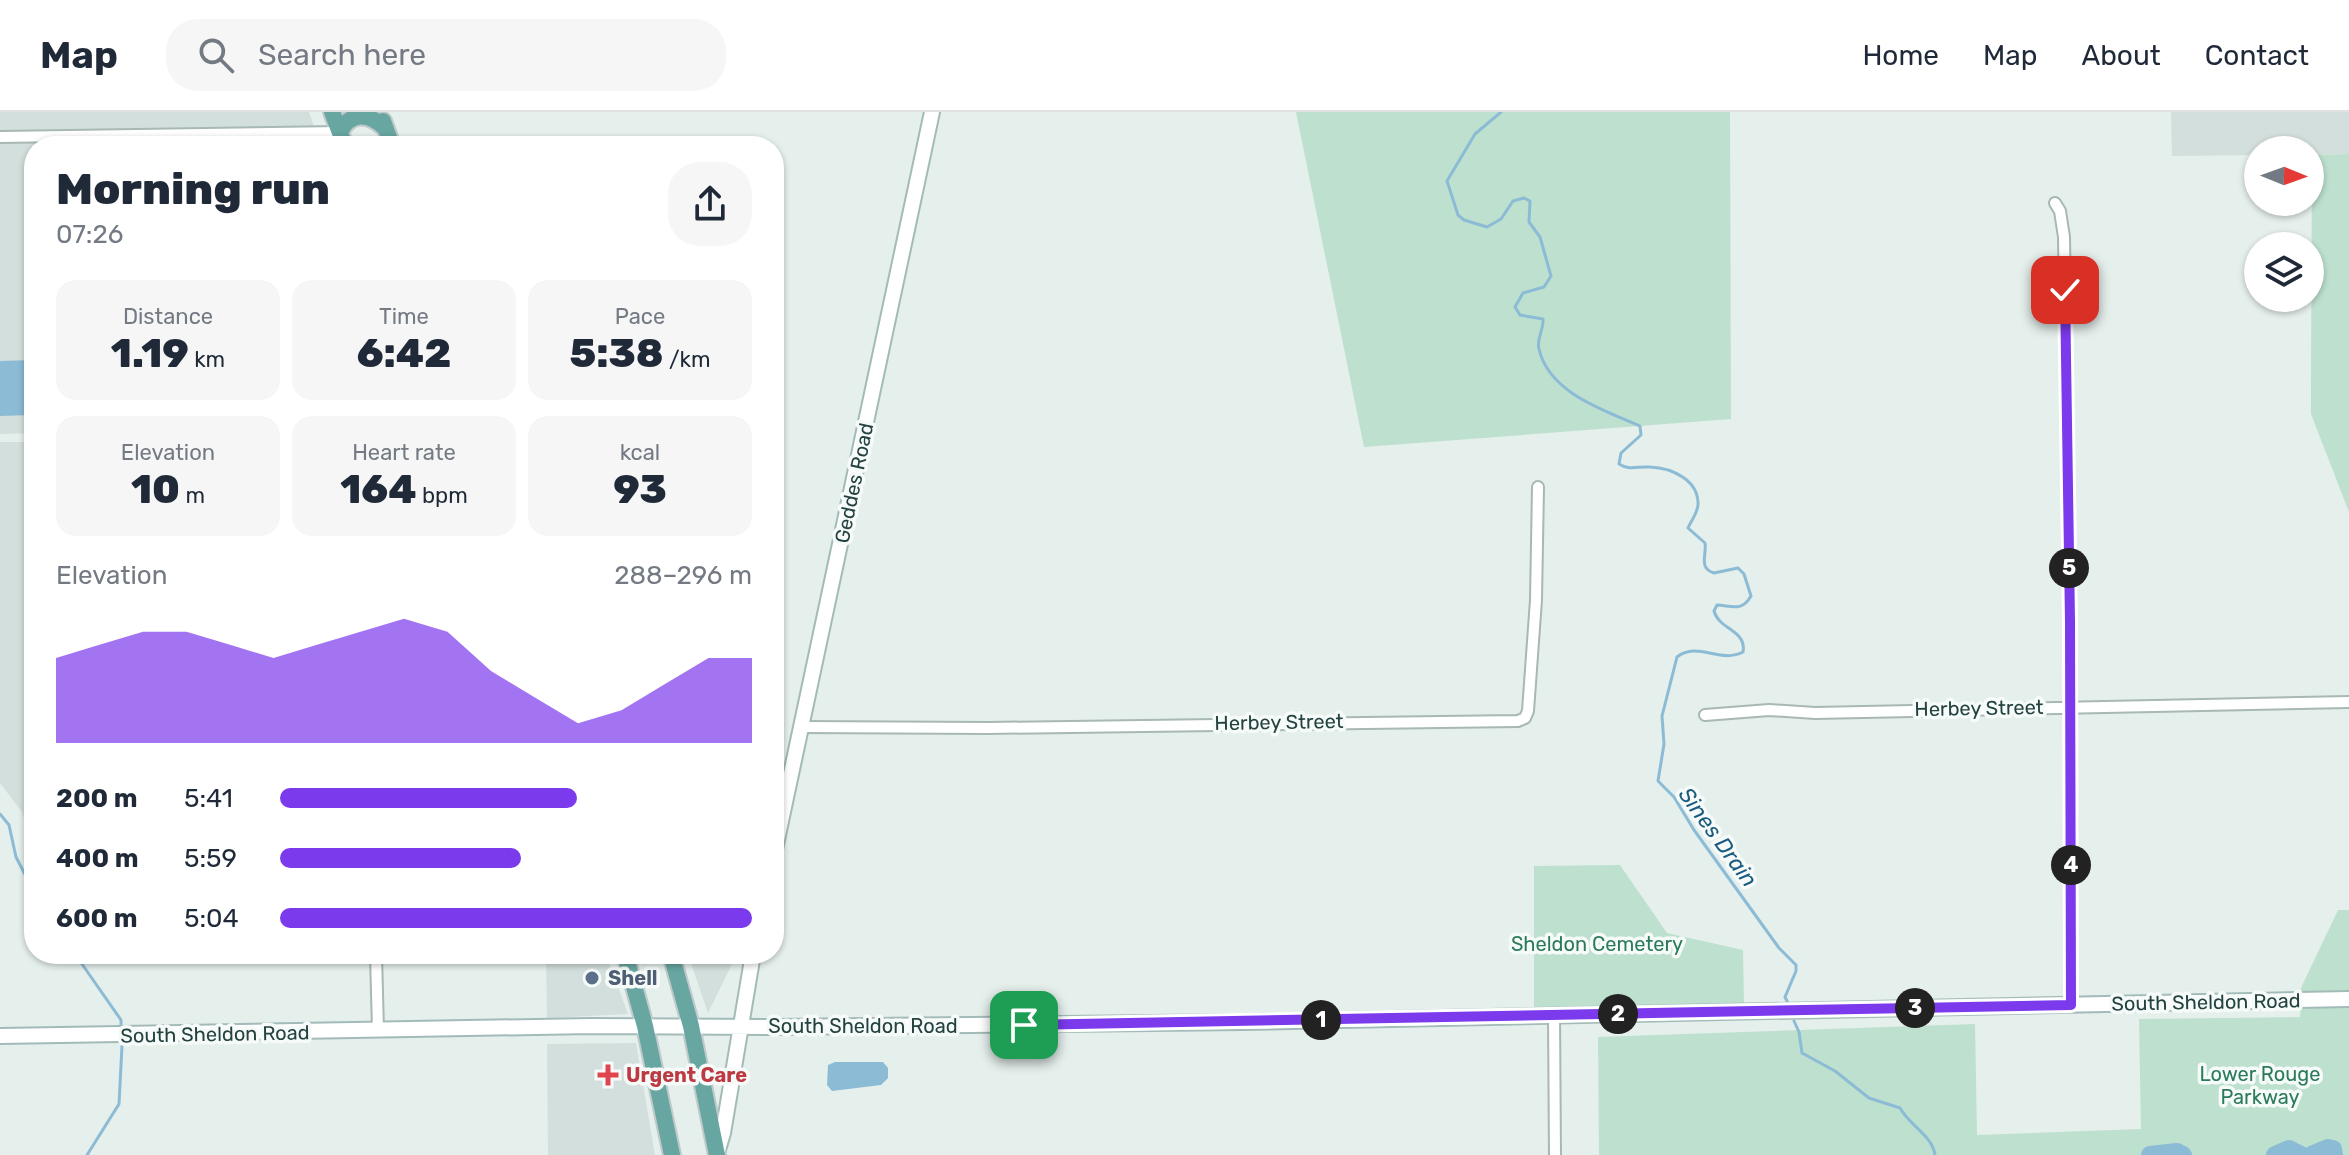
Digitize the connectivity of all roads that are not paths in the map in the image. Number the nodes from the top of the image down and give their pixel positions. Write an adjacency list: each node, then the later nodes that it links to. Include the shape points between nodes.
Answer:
1 (332, 112): 4 (main road)
2 (932, 112): 13 (street, Geddes Road)
3 (382, 120): 5 (main road, via 358,113 346,119)
4 (341, 136)
5 (343, 136)
6 (0, 137): 7 (street)
7 (24, 137)
8 (2055, 203): 11 (street, via 2064,237)
9 (1538, 487): 13 (street, Herbey Street, via 1528,711 1518,721)
10 (2349, 702): 11 (street, Herbey Street)
11 (2070, 707): 12 (street, Herbey Street); 20 (street)
12 (1705, 715)
13 (801, 727): 14 (street, Geddes Road)
14 (784, 807)
15 (376, 964): 25 (street)
16 (628, 964): 22 (main road)
17 (674, 964): 23 (main road)
18 (751, 964): 24 (street)
19 (2349, 999): 20 (street, South Sheldon Road)
20 (2071, 1005): 21 (street, South Sheldon Road)
21 (1554, 1016): 24 (street, South Sheldon Road); 29 (street)
22 (645, 1026): 23 (street, South Sheldon Road); 25 (street, South Sheldon Road); 28 (main road)
23 (691, 1026): 24 (street, South Sheldon Road); 27 (main road)
24 (740, 1027): 27 (street)
25 (378, 1031): 26 (street, South Sheldon Road)
26 (0, 1036)
27 (717, 1154)
28 (672, 1155)
29 (1555, 1155)

